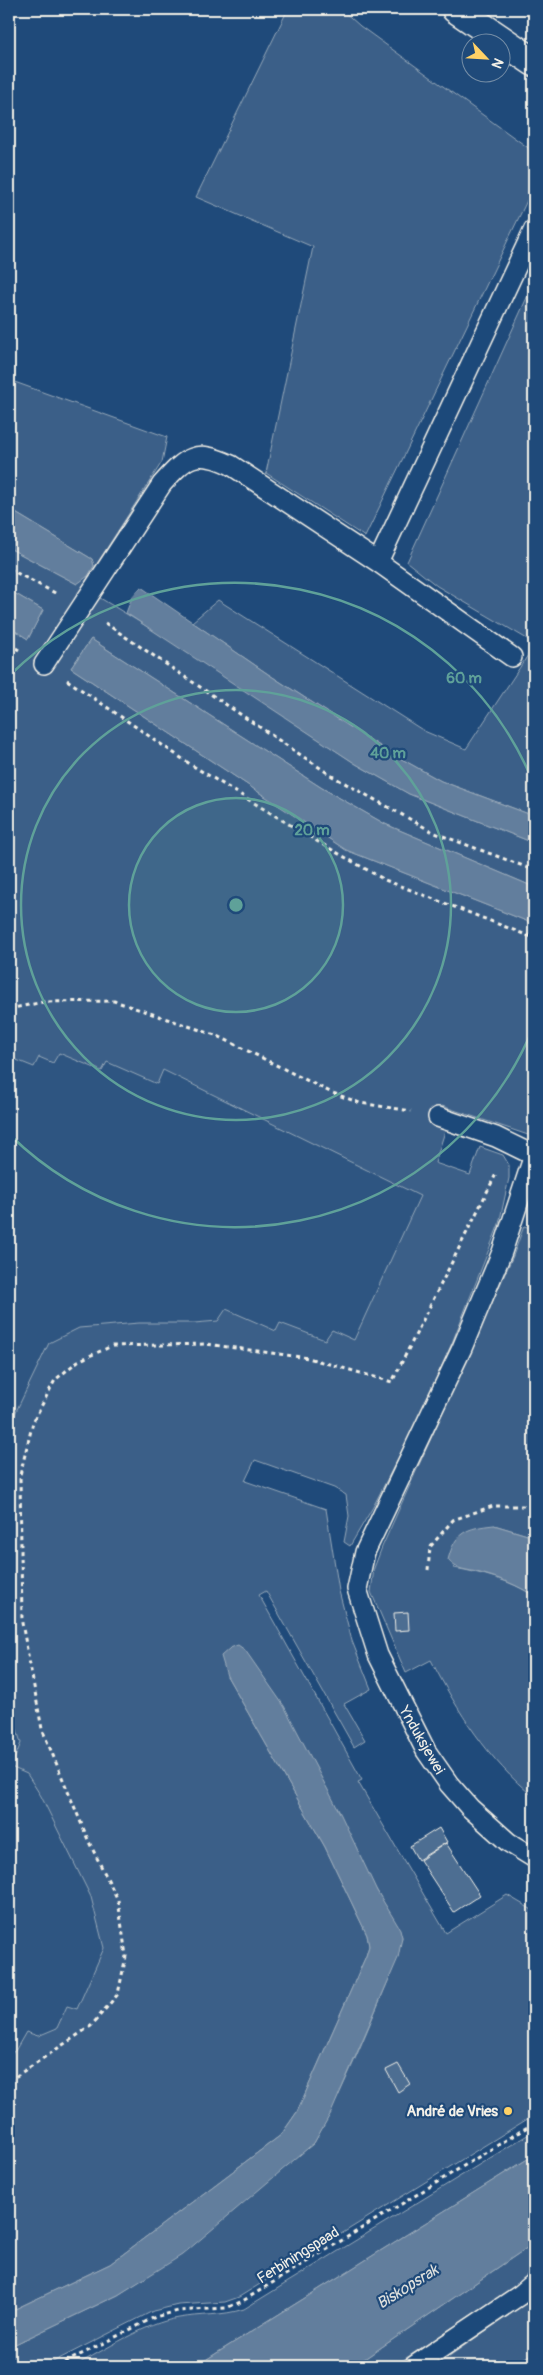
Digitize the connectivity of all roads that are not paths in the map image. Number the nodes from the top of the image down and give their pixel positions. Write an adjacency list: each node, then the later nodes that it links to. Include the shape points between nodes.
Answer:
1 (456, 9): 2 (street)
2 (534, 62)
3 (534, 229): 4 (lane)
4 (378, 562): 5 (lane); 6 (lane, via 231,465 212,455 194,457 177,467 162,484)
5 (512, 657)
6 (44, 664)
7 (438, 1117): 8 (lane)
8 (534, 1155): 9 (lane, Ynduksjewei, via 498,1261 462,1348 365,1552 356,1589 378,1655 426,1751 470,1808 508,1842)
9 (534, 1858)
10 (534, 2283): 11 (lane)
11 (414, 2366)

